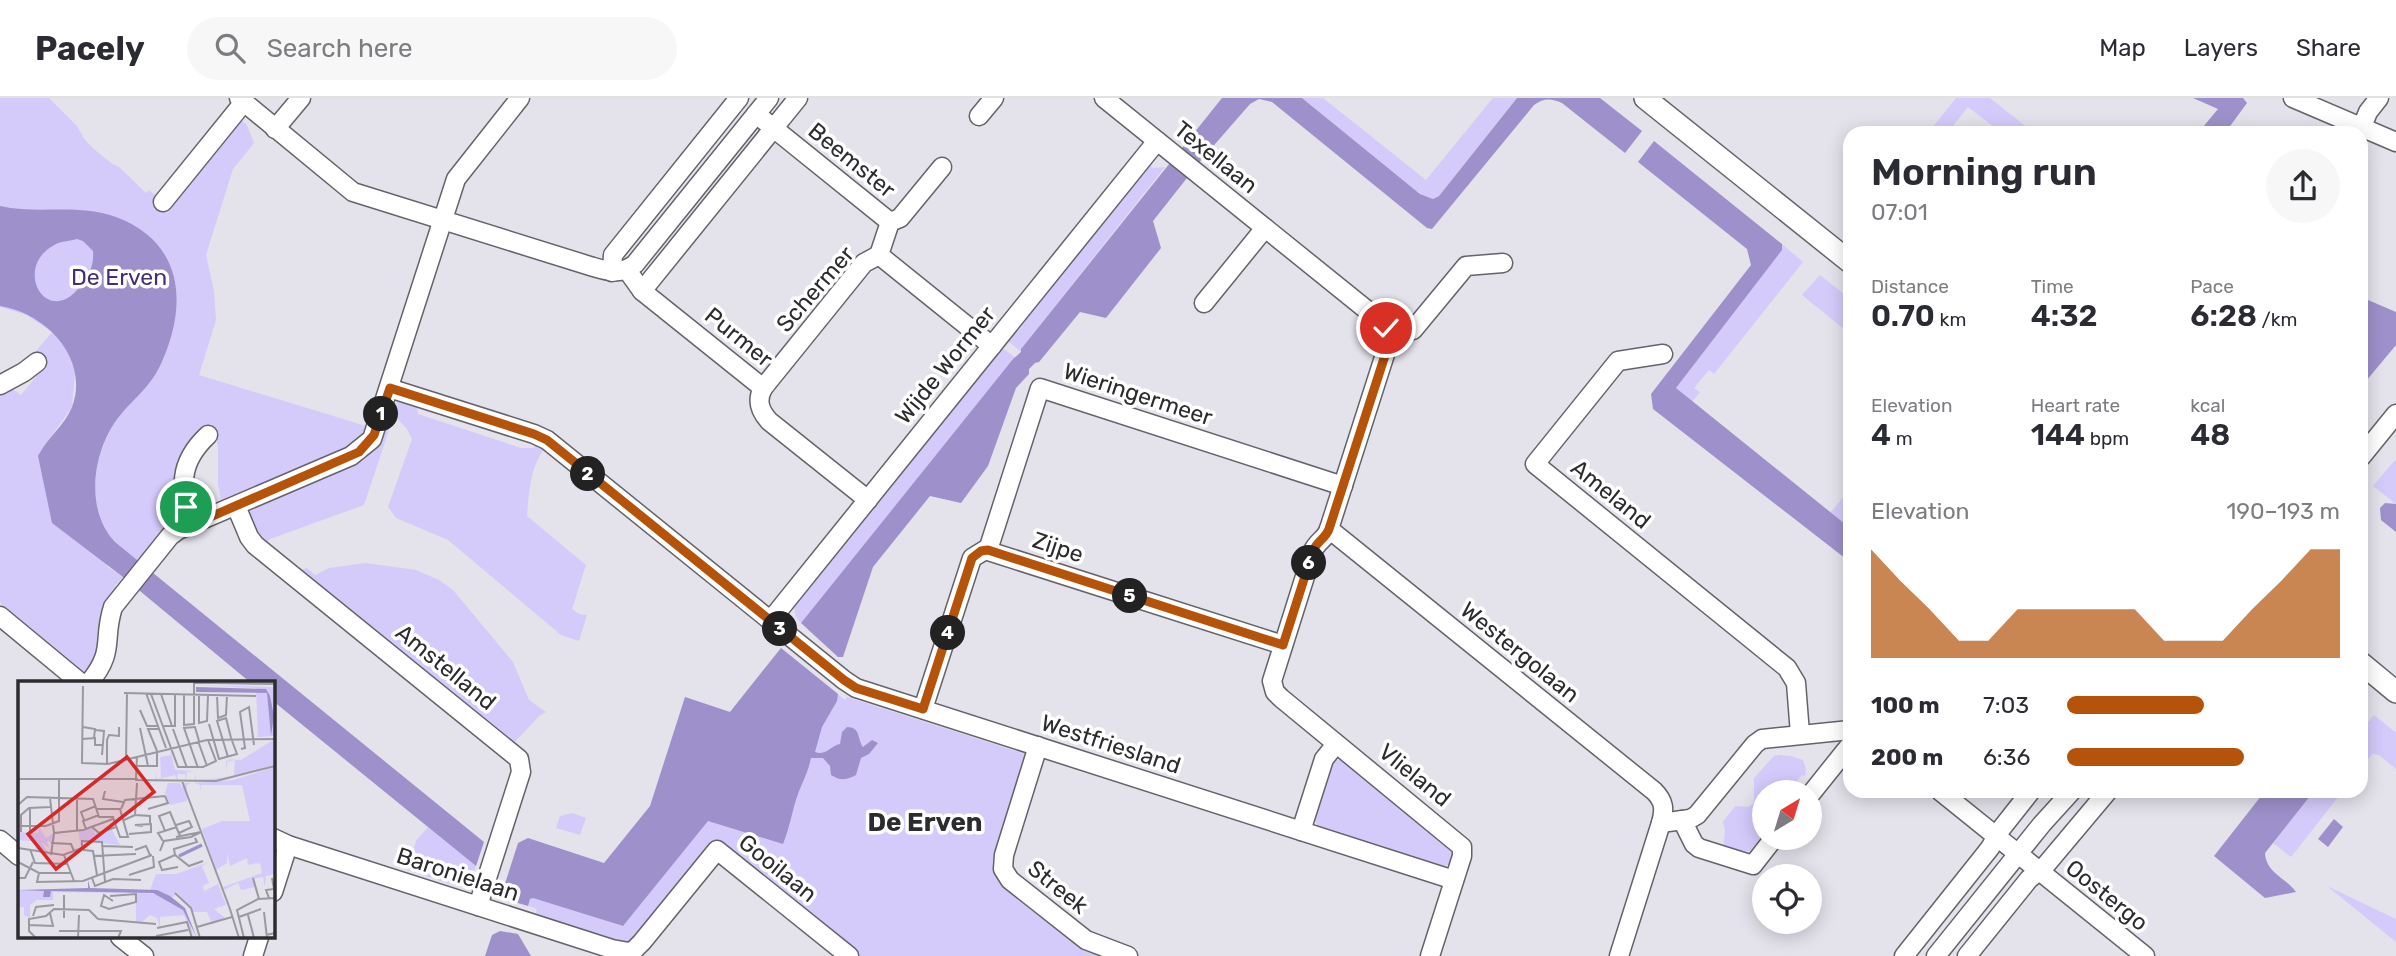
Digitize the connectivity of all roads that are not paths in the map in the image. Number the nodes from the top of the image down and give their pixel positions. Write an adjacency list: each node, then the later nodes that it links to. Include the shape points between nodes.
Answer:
1 (301, 98): 18 (street)
2 (520, 98): 24 (street, via 461,172)
3 (739, 98): 31 (street, via 613,255)
4 (769, 98): 13 (street)
5 (798, 98): 17 (street)
6 (994, 98): 14 (street)
7 (1104, 98): 20 (street, Texellaan)
8 (1645, 98): 29 (main road)
9 (1659, 98): 27 (main road)
10 (2293, 98): 15 (street)
11 (2379, 98): 16 (street)
12 (241, 100): 18 (street); 23 (street)
13 (756, 114): 17 (street, Beemster); 31 (street, via 635,264)
14 (979, 116)
15 (2360, 126)
16 (2362, 126)
17 (774, 128): 25 (street, Beemster); 32 (street)
18 (275, 129): 24 (street, via 353,192)
19 (2368, 130): 21 (street)
20 (1157, 141): 26 (street, Texellaan); 35 (street, Wijde Wormer)
21 (2396, 142)
22 (942, 167): 25 (street, via 900,218)
23 (163, 202)
24 (443, 220): 31 (street); 39 (street)
25 (890, 222): 28 (street, Beemster)
26 (1265, 228): 33 (street); 34 (street, Texellaan, via 1378,319)
27 (1843, 245)
28 (878, 255): 35 (street); 40 (street, Schermer, via 864,263)
29 (1843, 256)
30 (1503, 263): 34 (street, via 1466,266 1413,330)
31 (620, 271): 32 (street, Purmer)
32 (642, 291): 40 (street, Purmer)
33 (1204, 303)
34 (1389, 333): 44 (street)
35 (992, 346): 45 (street, Wijde Wormer)
36 (1663, 354): 61 (street, Ameland, via 1618,361 1535,464 1784,666 1796,686)
37 (37, 362): 38 (street)
38 (0, 385)
39 (390, 388): 46 (street, via 374,435 359,452); 51 (street, Westfriesland, via 547,440)
40 (763, 388): 45 (street, Purmer, via 759,404 766,418)
41 (2396, 414): 43 (street)
42 (208, 435): 47 (street, via 190,455 184,472 183,492)
43 (2368, 448)
44 (1343, 486): 48 (street, Vlieland); 49 (street, Wieringermeer, via 1040,388)
45 (868, 500): 51 (street, Wijde Wormer)
46 (236, 506): 47 (street); 82 (street, Amstelland, via 255,545 519,759 521,772)
47 (192, 525): 55 (street, via 174,533 115,603 104,663)
48 (1329, 529): 52 (street, Vlieland, via 1313,551); 71 (street, Westergolaan, via 1654,791 1664,806)
49 (988, 550): 52 (street, Zijpe); 59 (street, via 972,558)
50 (0, 616): 54 (street)
51 (771, 621): 59 (street, Westfriesland, via 854,686)
52 (1283, 645): 62 (street, Vlieland, via 1273,688)
53 (2368, 669): 57 (main road)
54 (80, 681)
55 (90, 681)
56 (2368, 681): 58 (main road)
57 (2396, 692)
58 (2396, 704)
59 (923, 709): 63 (street, Westfriesland)
60 (1843, 731): 61 (street)
61 (1800, 734): 70 (street, via 1758,741 1700,811)
62 (1336, 744): 72 (street, via 1324,759); 81 (street, Vlieland, via 1462,847)
63 (1038, 746): 72 (street, Westfriesland); 89 (street, Streek, via 1004,855 1004,873 1086,940)
64 (1843, 754): 65 (street)
65 (1822, 780)
66 (1949, 798): 73 (street, Oostergo)
67 (2026, 798): 73 (street)
68 (2066, 798): 78 (street)
69 (2102, 798): 79 (street)
70 (1682, 820): 71 (street); 76 (street, via 1699,848 1753,865)
71 (1661, 823): 91 (street, Westergolaan)
72 (1301, 831): 81 (street, Westfriesland)
73 (1997, 837): 78 (street, Oostergo); 92 (street)
74 (0, 840): 77 (street)
75 (281, 841): 80 (street); 82 (street, Baronielaan)
76 (1765, 850)
77 (18, 855)
78 (2018, 855): 79 (street, Oostergo); 93 (street)
79 (2039, 871): 94 (street); 95 (street, Oostergo)
80 (275, 879)
81 (1454, 880): 90 (street)
82 (478, 906): 85 (street, Baronielaan)
83 (123, 939): 86 (street)
84 (258, 939): 87 (street)
85 (628, 954): 88 (street, Gooilaan, via 717,850)
86 (144, 956)
87 (253, 956)
88 (849, 956)
89 (1128, 956)
90 (1430, 956)
91 (1619, 956)
92 (1904, 956)
93 (1937, 956)
94 (1967, 956)
95 (2145, 956)

